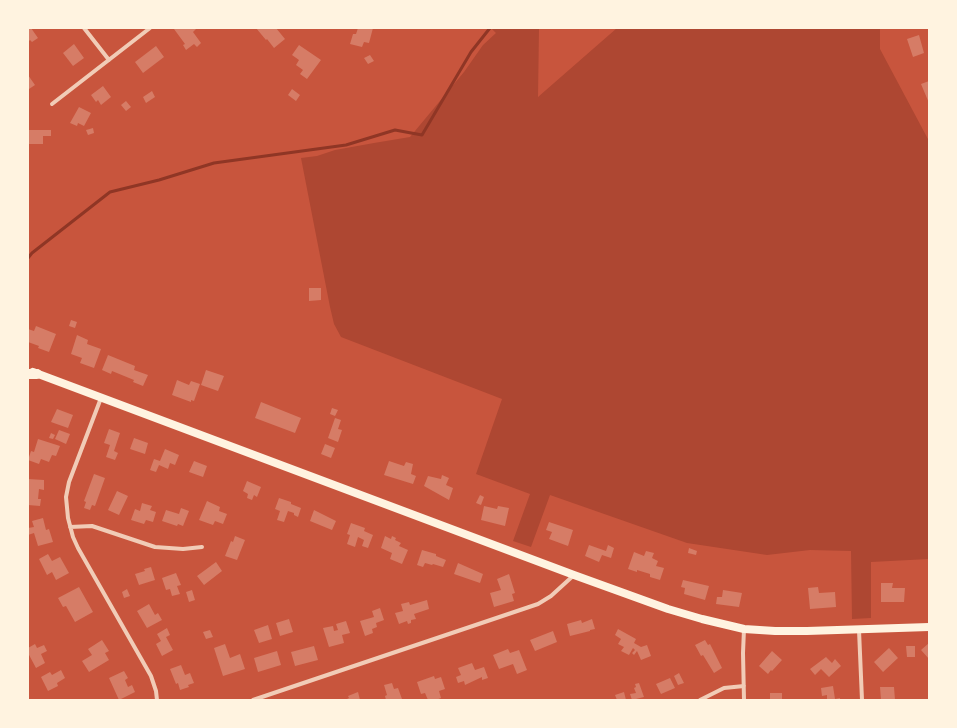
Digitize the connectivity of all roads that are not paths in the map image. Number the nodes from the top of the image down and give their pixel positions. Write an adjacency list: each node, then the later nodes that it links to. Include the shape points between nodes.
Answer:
1 (84, 28): 3 (street)
2 (150, 28): 3 (street)
3 (108, 60): 4 (street)
4 (52, 104)
5 (31, 373): 6 (main road)
6 (100, 398): 7 (street, via 69,482 66,503); 9 (main road)
7 (70, 527): 8 (street, via 92,526 155,547); 14 (street, via 81,553 151,676)
8 (202, 547)
9 (574, 575): 11 (main road, via 668,609); 15 (street, via 538,604)
10 (929, 627): 12 (main road)
11 (744, 629): 12 (main road, via 807,632); 13 (street)
12 (859, 630): 18 (street)
13 (744, 686): 16 (street, via 724,688); 17 (street)
14 (157, 700)
15 (254, 700)
16 (700, 700)
17 (744, 700)
18 (862, 700)

